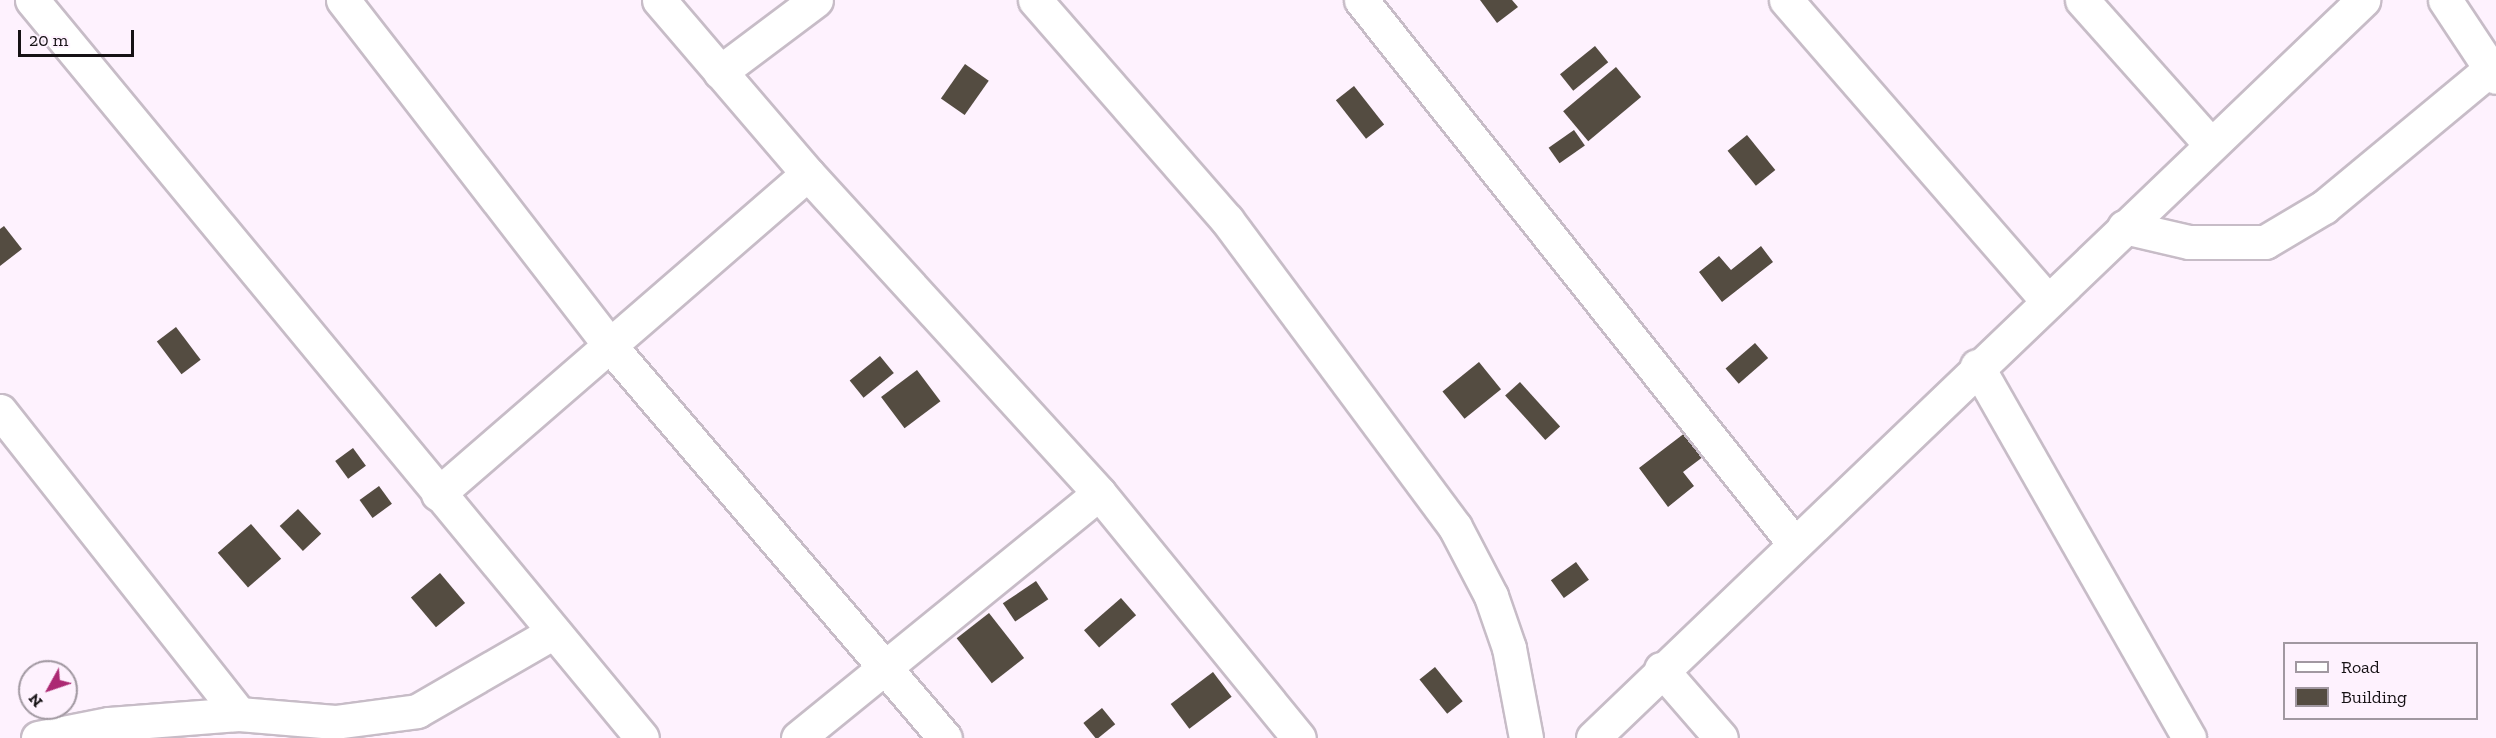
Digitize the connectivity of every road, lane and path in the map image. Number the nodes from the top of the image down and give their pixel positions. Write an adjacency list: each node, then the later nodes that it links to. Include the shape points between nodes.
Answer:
1 (32, 0): 21 (street)
2 (343, 0): 17 (street)
3 (659, 0): 12 (street)
4 (816, 0): 12 (street)
5 (1035, 0): 32 (street, via 1227,220 1455,527 1491,596 1509,648)
6 (1361, 0): 22 (street)
7 (1786, 0): 16 (street)
8 (2082, 0): 13 (street)
9 (2363, 0): 13 (street)
10 (2445, 0): 11 (street)
11 (2494, 70): 15 (street, via 2324,207 2265,242 2189,242)
12 (720, 72): 14 (street)
13 (2211, 145): 15 (street)
14 (808, 174): 17 (street); 20 (street)
15 (2124, 227): 16 (street)
16 (2048, 300): 18 (street)
17 (611, 347): 21 (street); 24 (street)
18 (1977, 366): 22 (street); 35 (street)
19 (0, 411): 26 (street)
20 (1099, 493): 24 (street); 31 (street)
21 (438, 494): 23 (street)
22 (1793, 542): 25 (street)
23 (554, 632): 26 (street, via 417,711 335,722); 28 (street)
24 (886, 666): 29 (street); 30 (street)
25 (1661, 669): 33 (street); 34 (street)
26 (239, 714): 27 (street, via 109,724)
27 (39, 738)
28 (642, 738)
29 (798, 738)
30 (945, 738)
31 (1299, 738)
32 (1526, 738)
33 (1593, 738)
34 (1721, 738)
35 (2189, 738)

